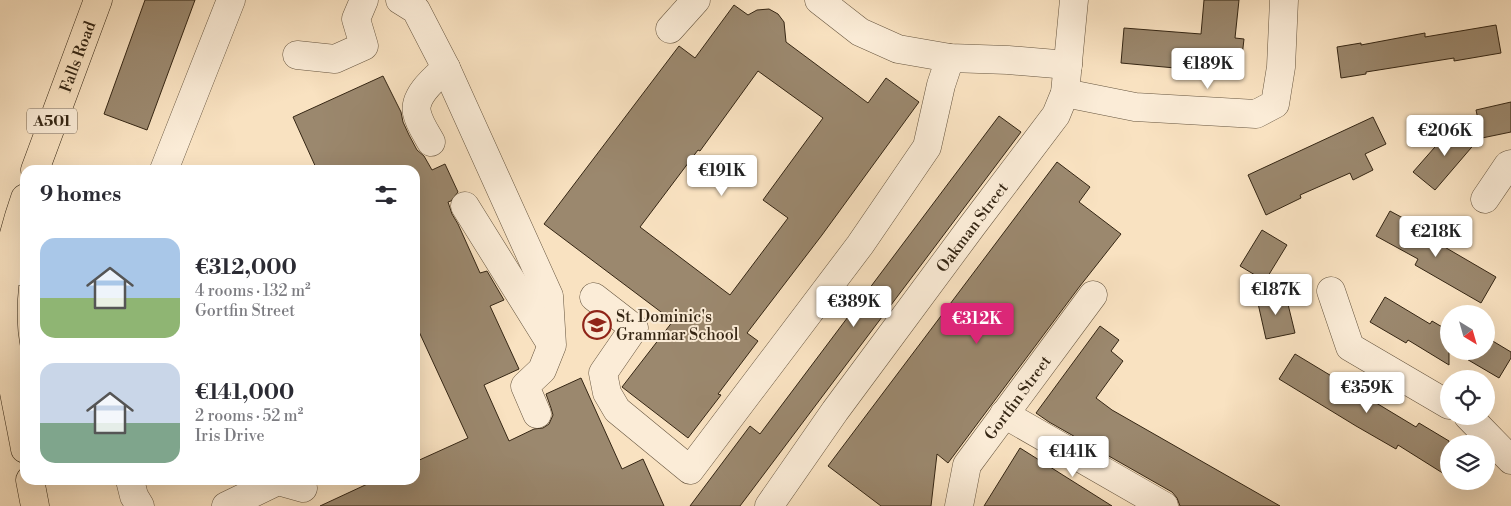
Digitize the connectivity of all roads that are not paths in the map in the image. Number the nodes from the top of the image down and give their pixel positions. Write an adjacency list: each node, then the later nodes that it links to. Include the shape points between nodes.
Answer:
1 (98, 0): 17 (main road, Falls Road / A501)
2 (230, 0): 18 (street)
3 (364, 0): 10 (street, via 356,19 364,46 335,59)
4 (400, 0): 13 (street, via 416,10)
5 (696, 0): 9 (street)
6 (818, 0): 11 (street, via 860,32 898,49)
7 (1074, 0): 12 (street, Oakman Street)
8 (1284, 0): 14 (street, via 1281,67 1274,104 1256,114 1135,107)
9 (670, 29)
10 (297, 55)
11 (950, 58): 12 (street); 25 (street, via 927,147 860,245 690,470 617,410 607,393 603,373 634,328)
12 (1068, 65): 14 (street, Oakman Street)
13 (446, 68): 15 (street, via 430,82 418,100 416,112); 26 (street, via 549,296)
14 (1065, 93): 42 (street, Oakman Street, via 1056,115 835,411)
15 (431, 142)
16 (1511, 164): 19 (street)
17 (37, 165)
18 (166, 165)
19 (1485, 200)
20 (465, 206): 26 (street)
21 (20, 212): 22 (main road)
22 (16, 270): 27 (main road, via 4,309)
23 (1331, 291): 28 (street, via 1350,347)
24 (1093, 295): 30 (street, Gortfin Street)
25 (594, 297)
26 (552, 345): 29 (street, via 542,370 524,386)
27 (7, 385): 32 (main road)
28 (1440, 399)
29 (537, 414)
30 (1004, 414): 43 (street, Gortfin Street, via 967,464); 44 (street)
31 (1477, 425): 33 (street)
32 (20, 431)
33 (1511, 460)
34 (31, 485): 39 (main road)
35 (131, 485): 40 (street)
36 (270, 485): 41 (street)
37 (293, 485): 38 (street)
38 (304, 488)
39 (35, 506)
40 (140, 506)
41 (226, 506)
42 (770, 506)
43 (959, 506)
44 (1164, 506)

